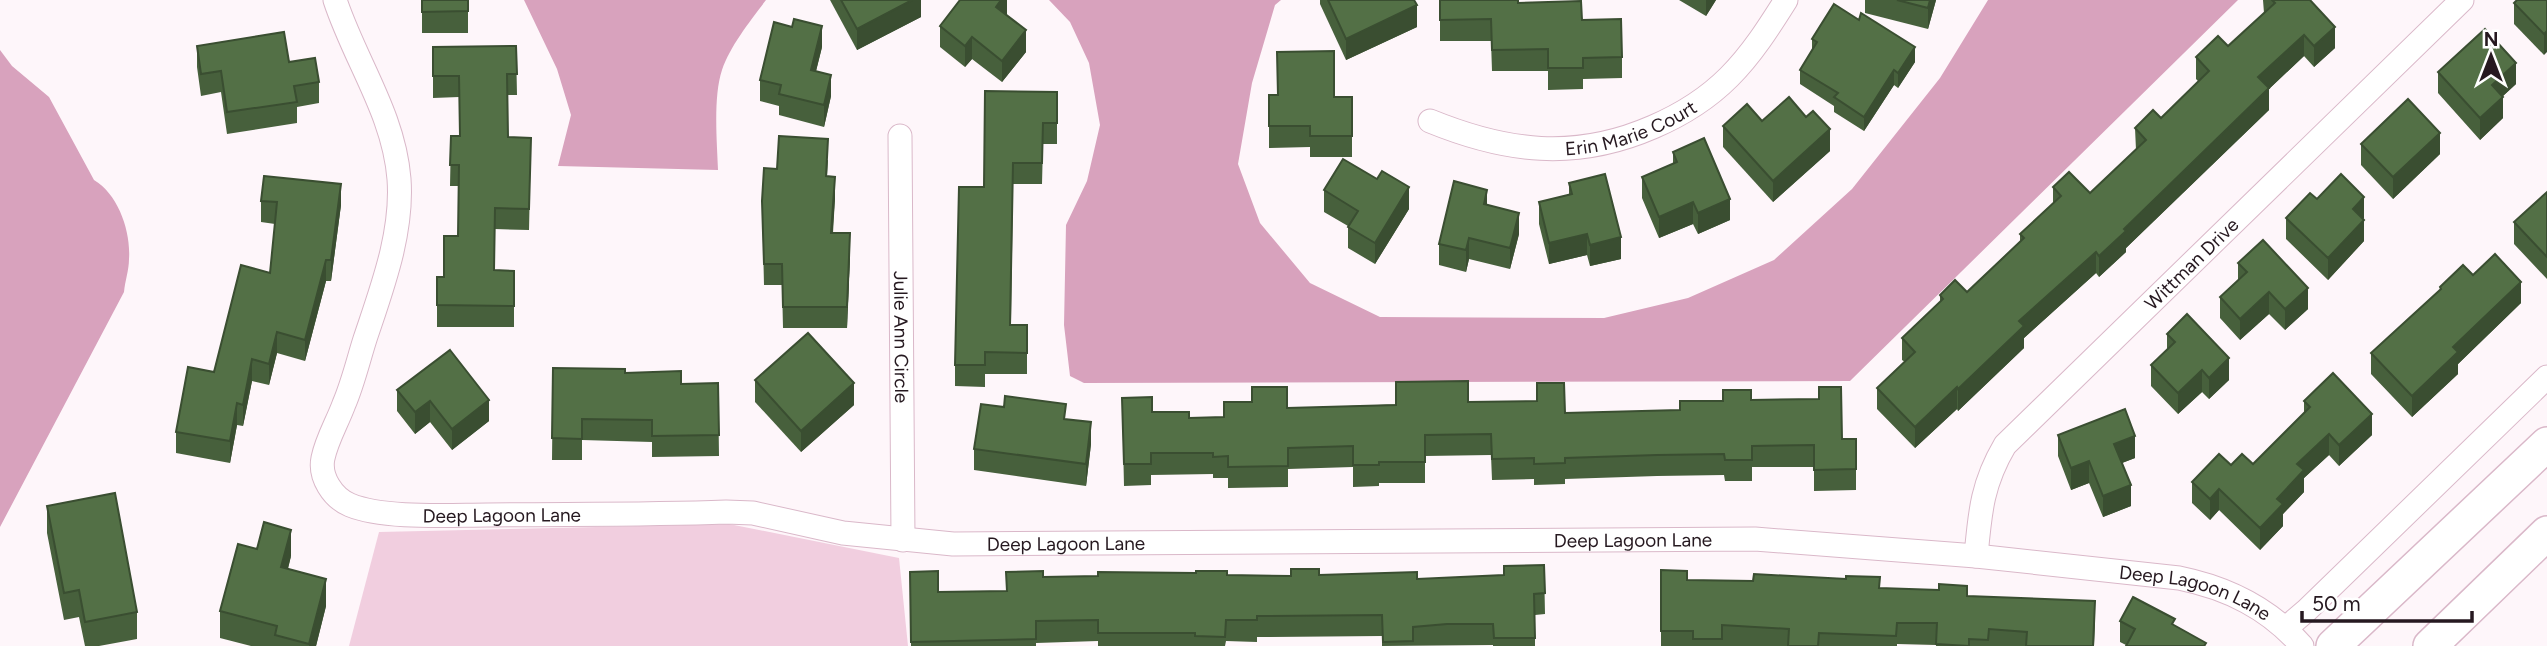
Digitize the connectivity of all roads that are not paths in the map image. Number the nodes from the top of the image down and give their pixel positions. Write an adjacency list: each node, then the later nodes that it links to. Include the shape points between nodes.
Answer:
1 (335, 0): 9 (street, Deep Lagoon Lane, via 384,116 399,180 396,232 380,293 322,462 329,489 349,505 391,512 754,513 843,533)
2 (1787, 0): 4 (street, Erin Marie Court, via 1760,42 1727,79 1689,109 1626,138 1585,148 1530,148 1481,139)
3 (2462, 0): 10 (street, Wittman Drive, via 2005,444 1984,493)
4 (1430, 121)
5 (900, 136): 9 (street, Julie Ann Circle)
6 (2547, 377): 11 (street)
7 (2547, 444): 13 (main road)
8 (2547, 533): 14 (main road)
9 (903, 540): 10 (street, Deep Lagoon Lane, via 1175,544 1755,540)
10 (1976, 556): 11 (street, Deep Lagoon Lane, via 2210,584 2261,609)
11 (2286, 628): 12 (street, Deep Lagoon Lane)
12 (2302, 646)
13 (2333, 646)
14 (2430, 646)

